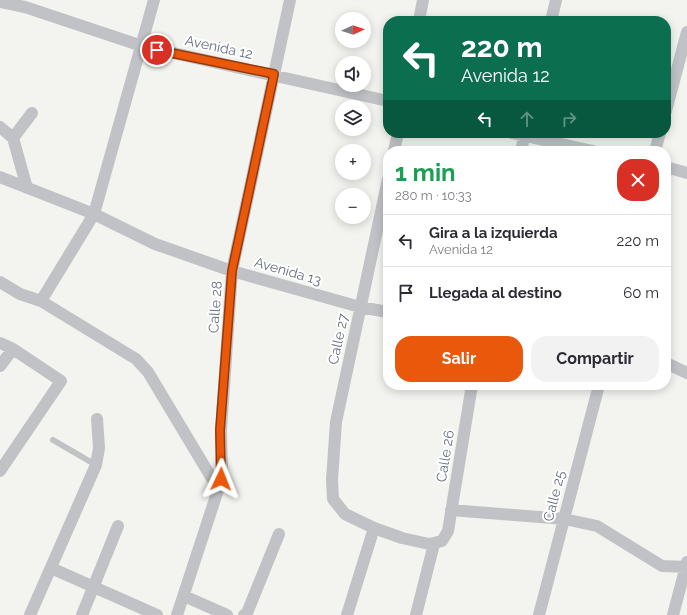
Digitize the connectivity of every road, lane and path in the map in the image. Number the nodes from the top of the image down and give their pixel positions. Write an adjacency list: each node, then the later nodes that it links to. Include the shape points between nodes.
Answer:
1 (154, 0): 10 (street)
2 (290, 0): 11 (street, Calle 28)
3 (423, 0): 7 (street)
4 (556, 0): 8 (street)
5 (0, 2): 6 (street, Avenida 12)
6 (26, 3): 10 (street, Avenida 12)
7 (420, 16)
8 (552, 16)
9 (687, 32): 12 (street)
10 (142, 46): 11 (street, Avenida 12); 24 (street)
11 (274, 74): 13 (street, Avenida 12); 25 (street, Calle 28)
12 (671, 91)
13 (383, 101)
14 (32, 113): 16 (street)
15 (0, 127): 16 (street)
16 (13, 138): 22 (street)
17 (538, 138): 18 (street)
18 (572, 146)
19 (671, 168): 20 (street)
20 (687, 172)
21 (2, 182): 22 (street, Avenida 13)
22 (27, 188): 24 (street, Avenida 13)
23 (383, 202): 28 (street, Calle 27)
24 (94, 214): 25 (street, Avenida 13, via 155,244); 27 (street)
25 (232, 271): 28 (street, Avenida 13); 41 (street, Calle 28, via 220,430 222,471)
26 (0, 282): 27 (street, via 20,294)
27 (41, 301): 41 (street, via 136,358 148,372)
28 (360, 307): 29 (street, Avenida 13); 45 (street, Calle 27, via 336,422 333,500 345,514)
29 (383, 311)
30 (0, 343): 31 (street)
31 (13, 349): 33 (street); 40 (street, via 62,381)
32 (671, 365): 34 (street)
33 (0, 366)
34 (687, 373)
35 (471, 390): 42 (street, Calle 26)
36 (597, 390): 43 (street, Calle 25)
37 (97, 419): 39 (street, via 99,448)
38 (53, 440): 39 (lane)
39 (96, 465): 49 (street)
40 (0, 471)
41 (219, 487): 51 (street, Calle 28)
42 (452, 510): 43 (street); 47 (street, Calle 26, via 448,531 442,541)
43 (564, 519): 48 (street, via 597,526 662,566); 60 (street, Calle 25)
44 (118, 526): 50 (street)
45 (374, 528): 47 (street, via 402,538); 58 (street)
46 (279, 534): 52 (street)
47 (434, 544): 59 (street)
48 (686, 565): 61 (street)
49 (51, 568): 50 (street); 53 (street)
50 (92, 586): 54 (street); 55 (street)
51 (184, 596): 56 (street, Calle 28); 57 (street)
52 (247, 614)
53 (30, 615)
54 (82, 615)
55 (157, 615)
56 (177, 615)
57 (226, 615)
58 (347, 615)
59 (416, 615)
60 (539, 615)
61 (673, 615)

